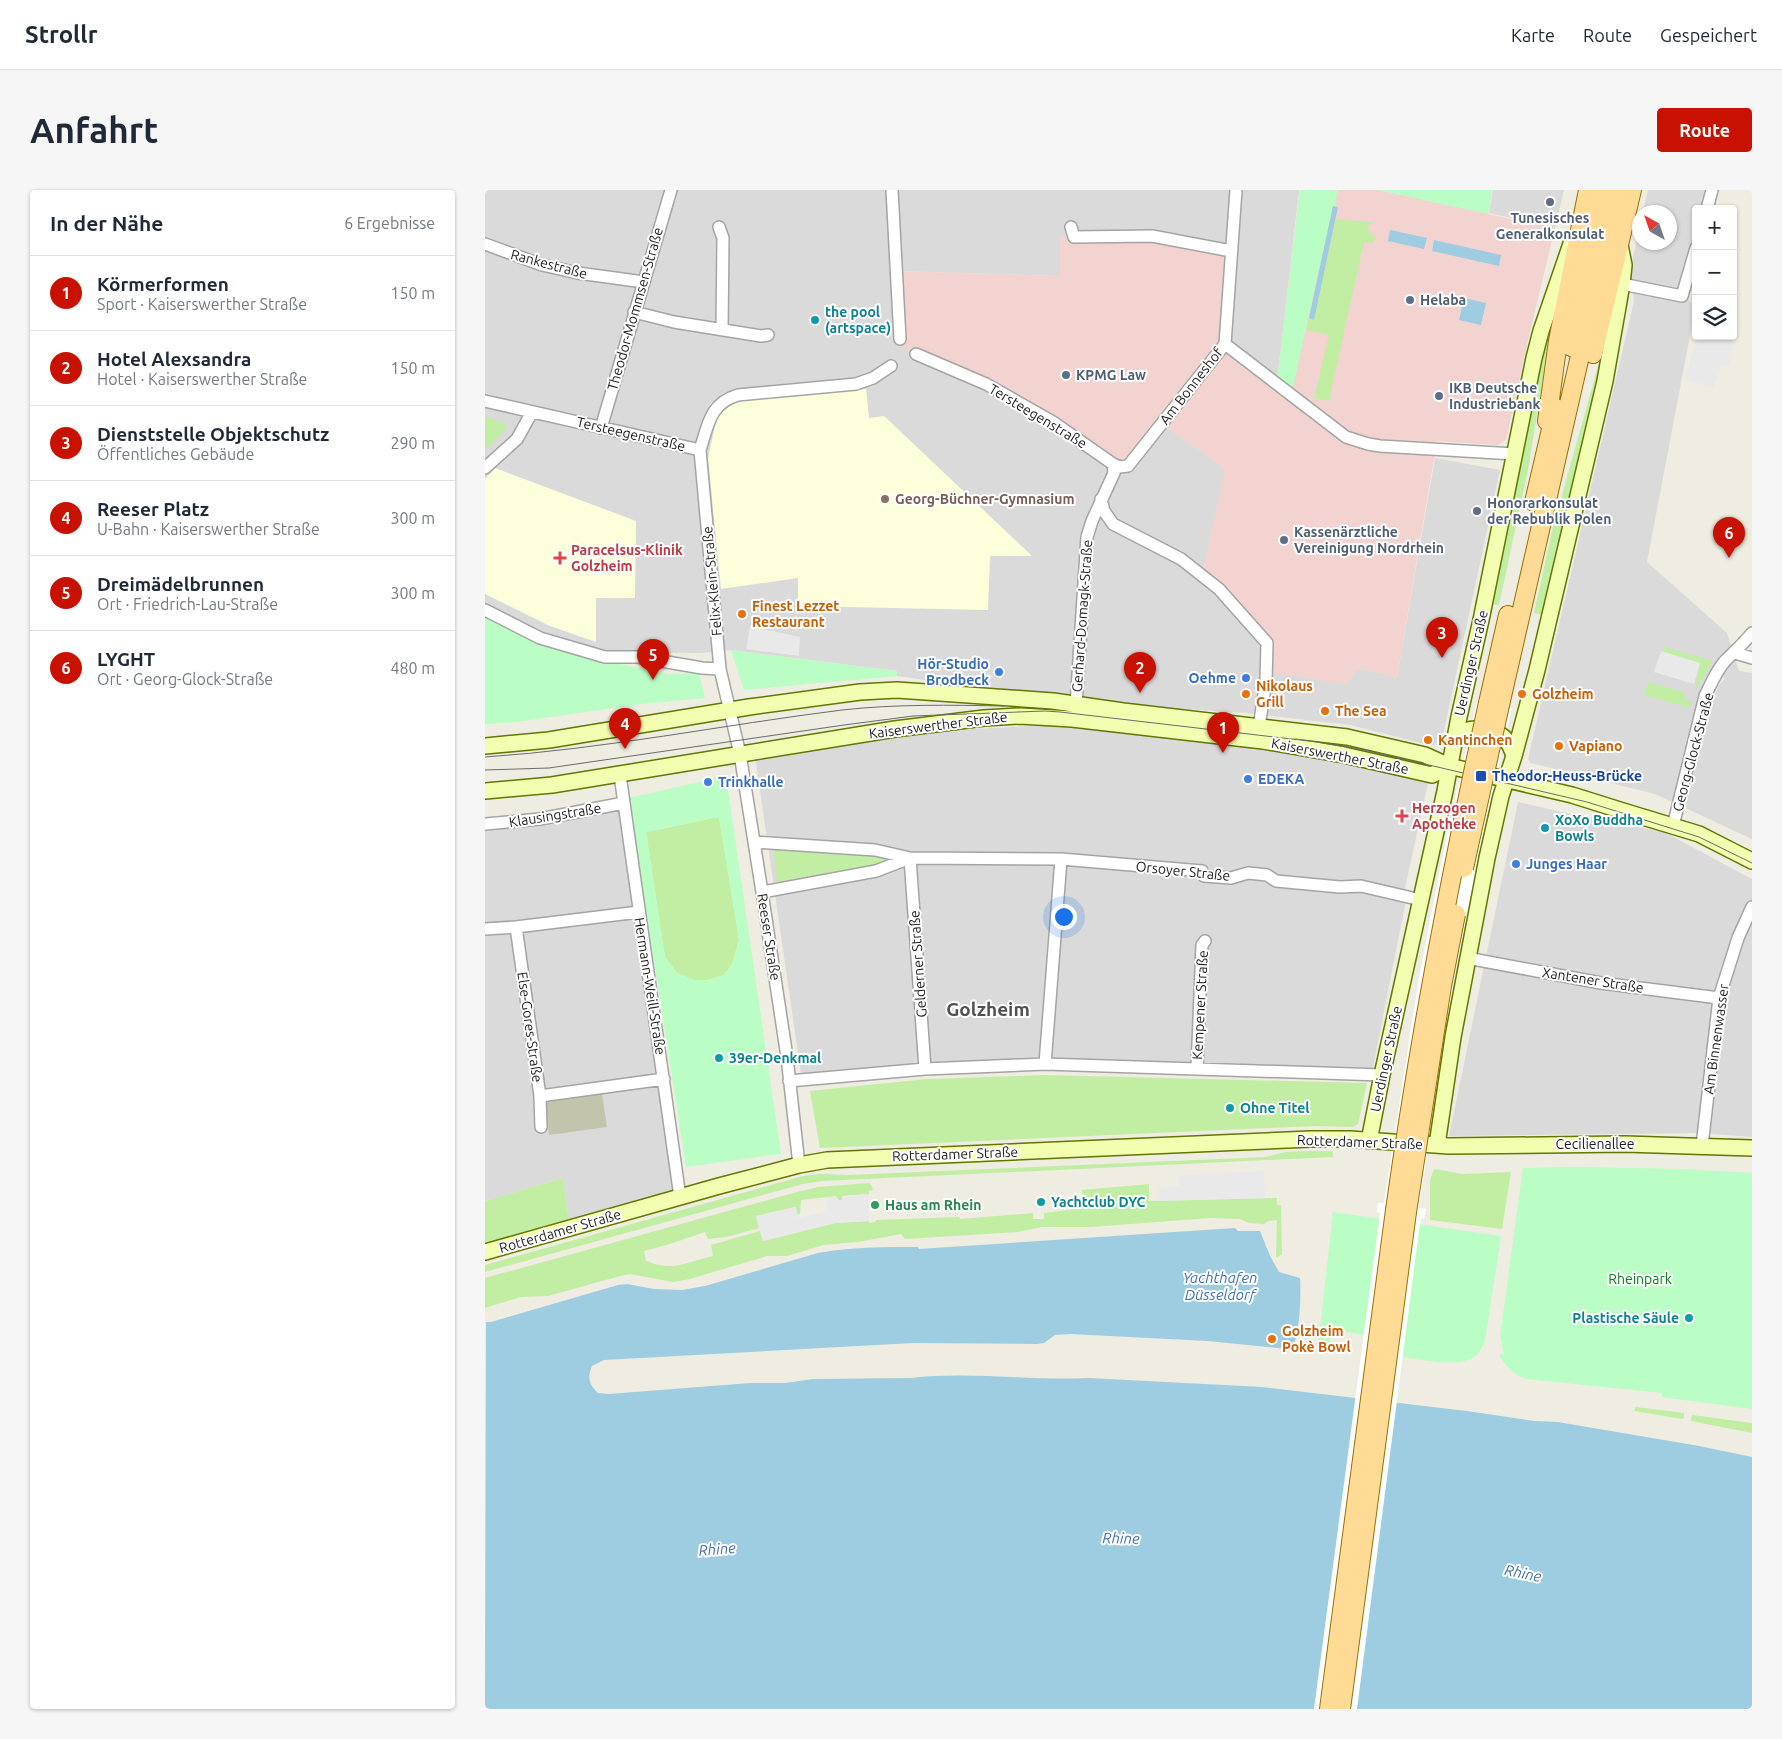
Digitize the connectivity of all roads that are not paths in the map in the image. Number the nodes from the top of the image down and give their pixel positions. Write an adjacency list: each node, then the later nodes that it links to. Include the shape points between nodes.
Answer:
1 (671, 190): 16 (street, Theodor-Mommsen-Straße)
2 (892, 190): 21 (street)
3 (1235, 190): 14 (street, Am Bonneshof)
4 (1606, 190): 31 (main road)
5 (1618, 190): 28 (main road)
6 (1632, 190): 12 (main road)
7 (1712, 190): 9 (street)
8 (1586, 198): 30 (street, Uerdinger Straße, via 1541,330); 31 (main road, via 1558,342 1546,425)
9 (1708, 205)
10 (719, 227): 19 (street, via 723,238)
11 (1071, 227): 14 (street, via 1074,237 1152,236)
12 (1619, 243): 17 (street, via 1624,265); 28 (main road, via 1583,389)
13 (485, 244): 16 (street, Rankestraße, via 535,263 578,274)
14 (1231, 250): 22 (street, Am Bonneshof)
15 (1695, 250): 17 (street, via 1683,296)
16 (644, 282): 18 (street, Theodor-Mommsen-Straße)
17 (1622, 284): 47 (street, via 1605,381)
18 (634, 312): 19 (street); 27 (street, Theodor-Mommsen-Straße)
19 (722, 330): 20 (street)
20 (768, 335)
21 (900, 339)
22 (1225, 344): 30 (street, via 1346,437 1356,441 1380,446); 32 (street, Am Bonneshof, via 1131,463 1123,468)
23 (916, 354): 32 (street, Tersteegenstraße, via 987,384 1053,422)
24 (891, 366): 29 (street, Tersteegenstraße, via 856,384 729,397 713,412)
25 (485, 401): 26 (street, Tersteegenstraße)
26 (532, 412): 27 (street, Tersteegenstraße); 33 (street, via 517,439)
27 (601, 428): 29 (street, Tersteegenstraße)
28 (1563, 434): 40 (main road)
29 (700, 450): 39 (street, Felix-Klein-Straße)
30 (1515, 454): 44 (street, Uerdinger Straße)
31 (1545, 456): 40 (main road)
32 (1113, 464): 34 (street, via 1114,473)
33 (485, 468)
34 (1101, 499): 41 (street, Gerhard-Domagk-Straße, via 1087,537); 43 (street, via 1103,511 1113,524 1181,559 1219,589 1267,643 1266,681)
35 (485, 610): 39 (street, via 540,638 605,657 638,657)
36 (1752, 633): 37 (street, Georg-Glock-Straße)
37 (1735, 654): 38 (street); 54 (street, Georg-Glock-Straße, via 1726,660 1705,696)
38 (1752, 658)
39 (720, 668): 42 (street, Felix-Klein-Straße)
40 (1494, 704): 84 (main road, bridge)
41 (1077, 705): 42 (street, Kaiserswerther Straße, via 897,690 824,696); 43 (street, Kaiserswerther Straße)
42 (729, 711): 45 (street, Kaiserswerther Straße, via 549,740); 46 (street, Reeser Straße)
43 (1259, 727): 48 (street, Kaiserswerther Straße, via 1347,737 1432,757)
44 (1454, 739): 47 (street, via 1474,729 1495,730 1506,739); 48 (street, Uerdinger Straße)
45 (485, 746)
46 (740, 754): 48 (street, Kaiserswerther Straße, via 895,729 1021,716 1263,741 1433,775); 49 (street, Kaiserswerther Straße); 55 (street, Reeser Straße)
47 (1515, 756): 50 (street)
48 (1449, 766): 50 (street, Kaiserswerther Straße); 56 (street, Uerdinger Straße)
49 (620, 774): 51 (street, Kaiserswerther Straße); 52 (street, Hermann-Weill-Straße)
50 (1507, 780): 54 (street, Kaiserswerther Straße, via 1572,795); 58 (street)
51 (485, 791)
52 (624, 803): 53 (street, Klausingstraße, via 540,819); 64 (street, Hermann-Weill-Straße)
53 (485, 824)
54 (1673, 826): 60 (street, Kaiserswerther Straße, via 1699,834)
55 (754, 842): 57 (street, Orsoyer Straße, via 875,850); 61 (street, Reeser Straße)
56 (1433, 844): 58 (street, via 1448,859 1478,865); 62 (street, Uerdinger Straße)
57 (910, 858): 59 (street, Orsoyer Straße); 61 (street, Orsoyer Straße, via 876,871); 72 (street, Gelderner Straße)
58 (1487, 858): 68 (street)
59 (1061, 859): 62 (street, Orsoyer Straße, via 1202,871 1204,876 1267,875 1276,881 1361,886); 70 (street)
60 (1752, 861)
61 (762, 892): 75 (street, Reeser Straße)
62 (1421, 900): 73 (street, Uerdinger Straße)
63 (1752, 907): 69 (street, Am Binnenwasser, via 1738,938)
64 (639, 912): 65 (street); 74 (street, Hermann-Weill-Straße)
65 (516, 927): 66 (street); 76 (street, Else-Gores-Straße)
66 (485, 929)
67 (1205, 941): 71 (street, Kempener Straße, via 1202,946)
68 (1467, 958): 69 (street, Xantener Straße, via 1601,983); 79 (street)
69 (1719, 998): 80 (street, Am Binnenwasser)
70 (1045, 1064): 71 (street); 72 (street)
71 (1197, 1068): 73 (street)
72 (925, 1069): 75 (street)
73 (1382, 1075): 78 (street, Uerdinger Straße)
74 (664, 1078): 76 (street); 83 (street, Hermann-Weill-Straße)
75 (789, 1081): 82 (street, Reeser Straße)
76 (540, 1096): 77 (street, Else-Gores-Straße)
77 (541, 1127)
78 (1369, 1141): 79 (street, Rotterdamer Straße); 82 (street, Rotterdamer Straße, via 1270,1140 847,1159)
79 (1437, 1145): 80 (street, Cecilienallee)
80 (1702, 1146): 81 (street, Cecilienallee)
81 (1752, 1148)
82 (799, 1165): 83 (street, Rotterdamer Straße)
83 (680, 1197): 85 (street, Rotterdamer Straße)
84 (1401, 1211): 86 (main road); 87 (main road)
85 (485, 1252)
86 (1329, 1709)
87 (1341, 1709)

